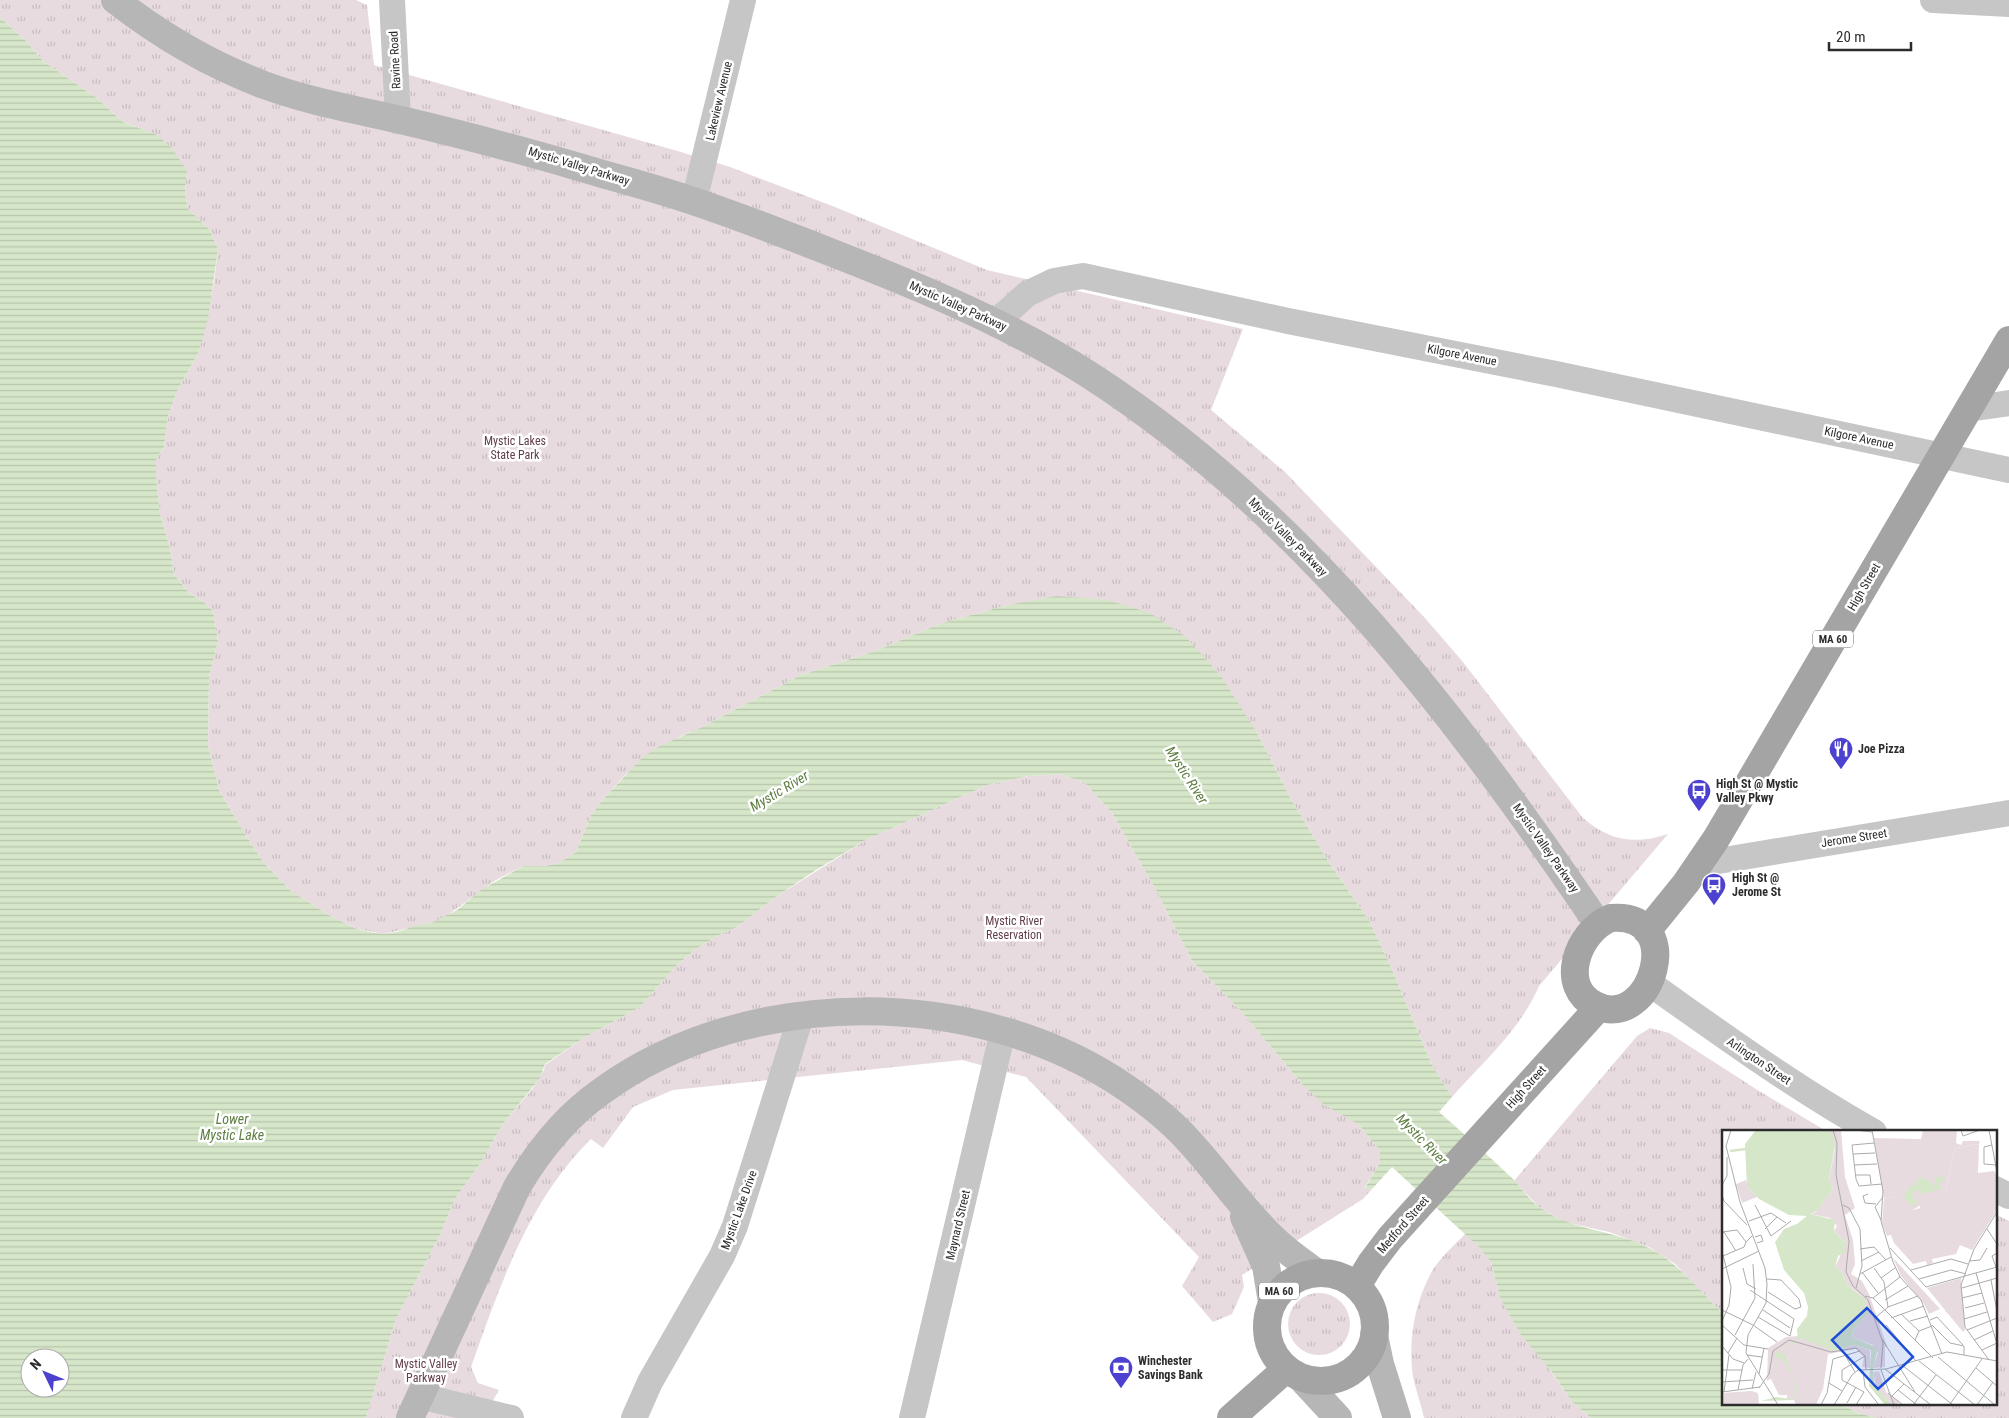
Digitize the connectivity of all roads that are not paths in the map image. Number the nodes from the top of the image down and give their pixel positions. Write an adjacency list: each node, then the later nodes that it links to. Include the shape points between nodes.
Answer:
1 (115, 0): 6 (main road, Mystic Valley Parkway, via 217,65 262,85)
2 (392, 0): 6 (street, Ravine Road)
3 (743, 0): 7 (street, Lakeview Avenue)
4 (1933, 0): 5 (street)
5 (2009, 4)
6 (398, 120): 7 (main road, Mystic Valley Parkway, via 515,148)
7 (694, 201): 8 (main road, Mystic Valley Parkway, via 866,266)
8 (996, 322): 12 (street, Kilgore Avenue, via 1027,294 1054,281 1082,276); 16 (main road, Mystic Valley Parkway, via 1089,374 1141,410 1251,500 1309,556 1366,617 1460,730)
9 (2009, 340): 11 (main road, High Street / MA 60)
10 (2009, 403): 11 (street)
11 (1968, 409): 12 (main road, High Street / MA 60)
12 (1941, 455): 13 (street, Kilgore Avenue); 15 (main road, High Street / MA 60)
13 (2009, 470)
14 (2009, 813): 15 (street, Jerome Street)
15 (1700, 864): 17 (main road, High Street / MA 60)
16 (1598, 924): 17 (main road, via 1619,918 1636,922); 19 (main road, via 1585,939 1575,970 1582,994)
17 (1647, 931): 18 (main road, via 1656,955)
18 (1649, 983): 19 (main road, via 1631,1003 1618,1008); 22 (street, Arlington Street, via 1783,1078)
19 (1598, 1007): 23 (main road, High Street)
20 (801, 1016): 21 (main road, via 858,1011 898,1012 941,1017); 32 (main road, via 755,1023 713,1035 678,1050 601,1091 556,1132 517,1187); 34 (street, Mystic Lake Drive, via 735,1226 722,1256 650,1382)
21 (1003, 1031): 25 (main road, via 1066,1053 1123,1086 1168,1120); 35 (street, Maynard Street)
22 (1870, 1130)
23 (1453, 1168): 28 (main road, Medford Street, via 1390,1238)
24 (1996, 1190): 26 (street)
25 (1232, 1194): 27 (main road, via 1276,1242); 29 (main road, via 1266,1266)
26 (2009, 1196)
27 (1316, 1272): 28 (main road, MA 60, via 1339,1275); 29 (main road, MA 60, via 1290,1281)
28 (1357, 1286): 30 (main road, MA 60, via 1370,1303)
29 (1272, 1302): 31 (main road, MA 60, via 1267,1316 1268,1342 1275,1357)
30 (1374, 1335): 31 (main road, MA 60, via 1364,1360 1342,1376 1324,1381); 38 (main road)
31 (1293, 1374): 36 (main road); 37 (main road)
32 (415, 1407): 33 (street)
33 (510, 1418)
34 (634, 1418)
35 (912, 1418)
36 (1231, 1418)
37 (1338, 1418)
38 (1397, 1418)

